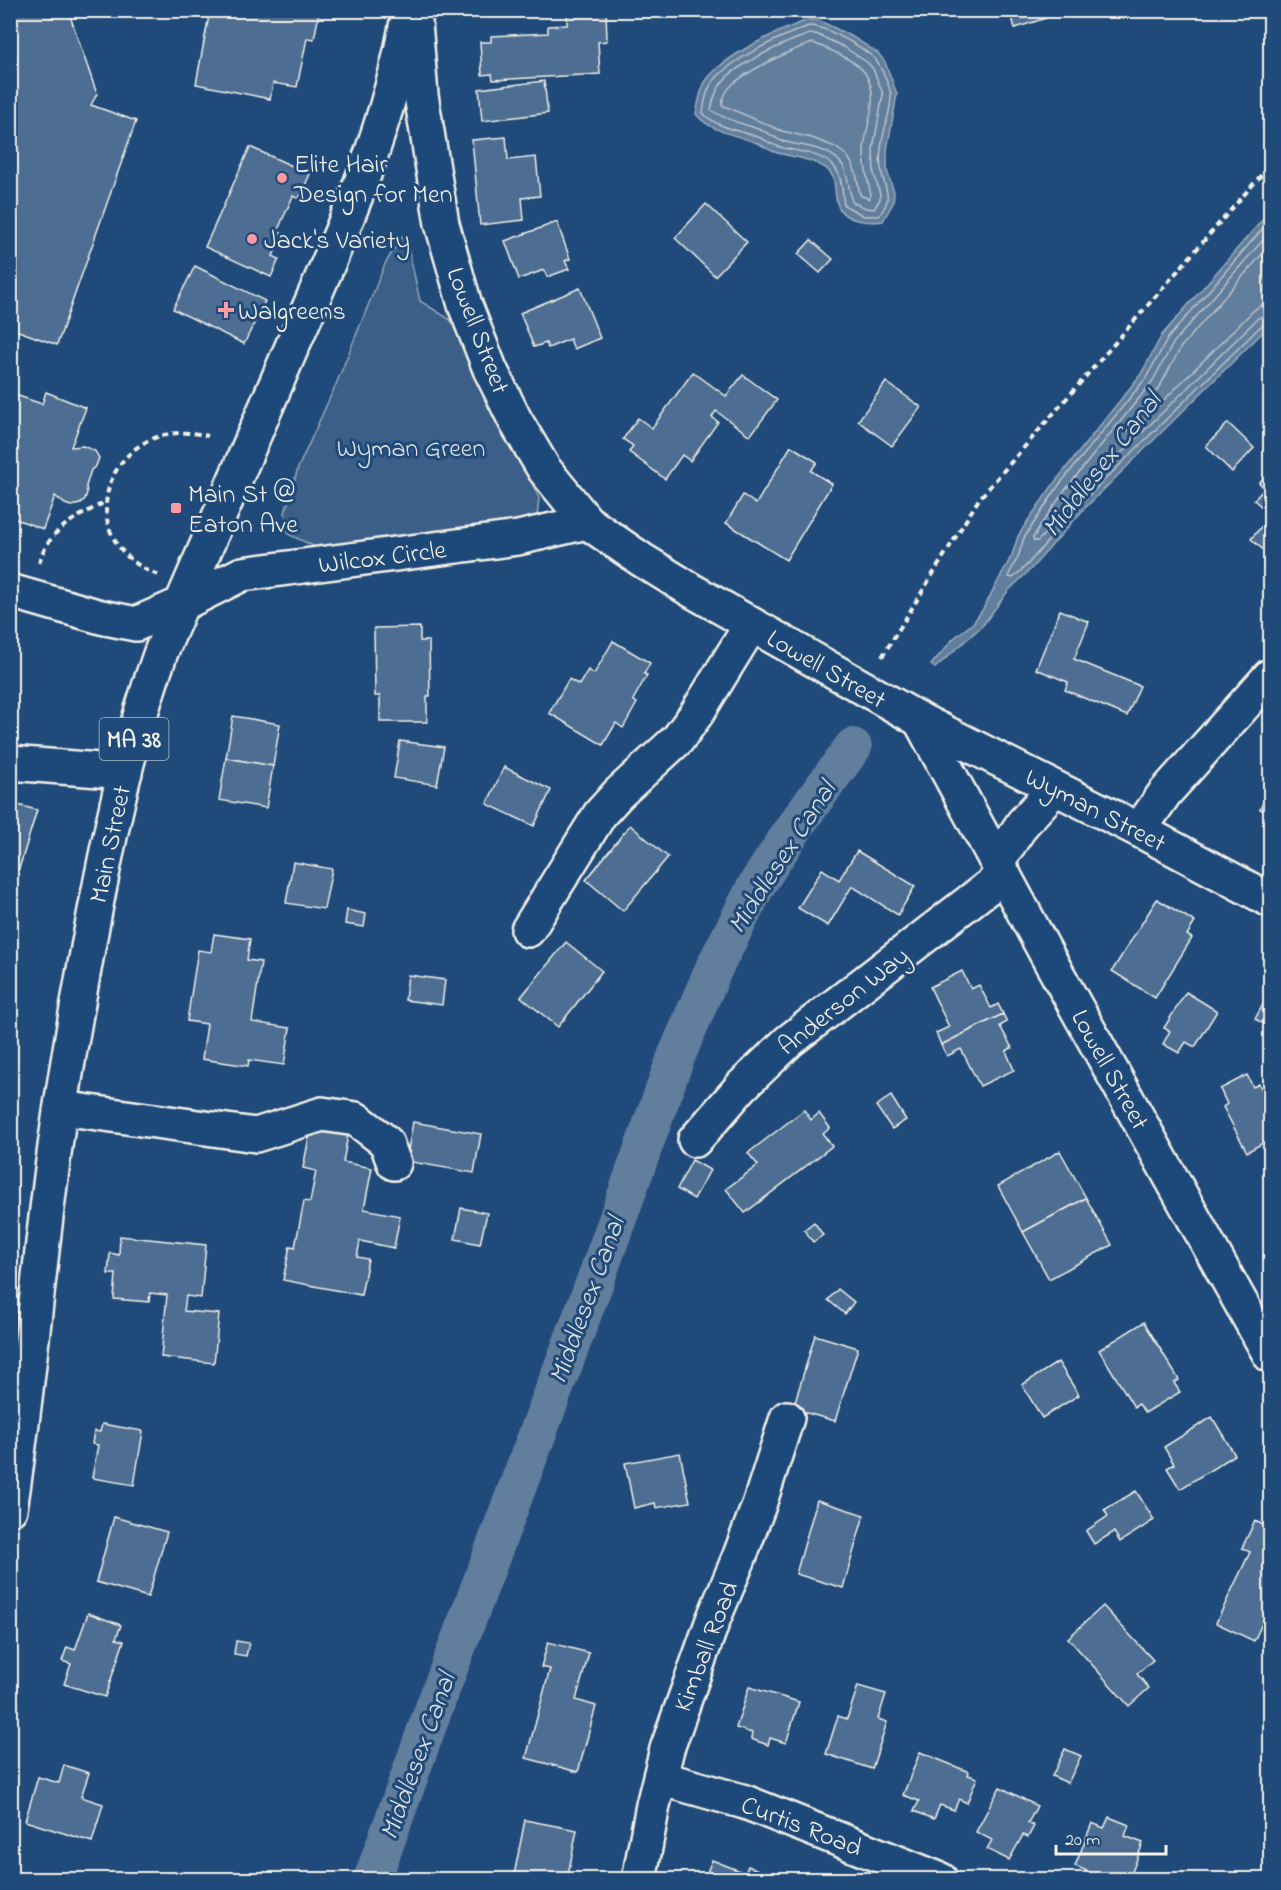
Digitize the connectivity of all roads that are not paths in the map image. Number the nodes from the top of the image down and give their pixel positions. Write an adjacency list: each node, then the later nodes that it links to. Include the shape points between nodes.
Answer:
1 (409, 10): 5 (street, Main Street / MA 38, via 392,85 361,181)
2 (414, 10): 3 (street, Lowell Street, via 422,95 442,224 465,305 515,420 544,469)
3 (587, 522): 5 (street, Wilcox Circle, via 524,537 242,574); 6 (street, Lowell Street)
4 (23, 582): 5 (street, Wilcox Circle, via 101,617 136,624)
5 (182, 604): 10 (street, Main Street / MA 38, via 146,696)
6 (751, 625): 8 (street, Lowell Street); 15 (street, via 678,739 600,814)
7 (1270, 676): 12 (street, via 1165,793)
8 (920, 720): 11 (street, Wyman Street); 13 (street, Lowell Street)
9 (10, 763): 10 (street)
10 (125, 772): 16 (street, Main Street / MA 38, via 87,956)
11 (1055, 788): 12 (street, Wyman Street); 13 (street, Anderson Way, via 1023,823)
12 (1139, 830): 14 (street, Wyman Street)
13 (1000, 869): 17 (street, Anderson Way, via 789,1041 756,1071); 19 (street, Lowell Street)
14 (1270, 900)
15 (528, 930)
16 (62, 1108): 18 (street, via 256,1135 322,1114 333,1115 356,1119 386,1142); 21 (street, Main Street / MA 38)
17 (695, 1140)
18 (394, 1163)
19 (1270, 1355)
20 (787, 1418): 22 (street, Kimball Road, via 759,1505 679,1712)
21 (10, 1509)
22 (660, 1778): 23 (street, Kimball Road); 24 (street, Curtis Road, via 745,1802)
23 (639, 1880)
24 (941, 1880)

